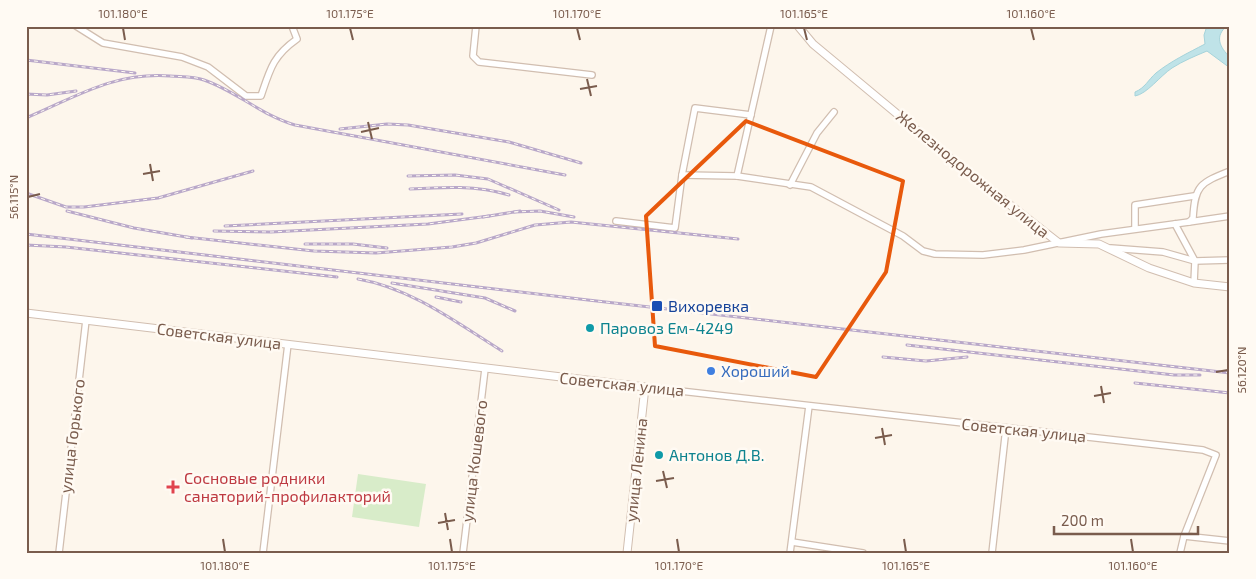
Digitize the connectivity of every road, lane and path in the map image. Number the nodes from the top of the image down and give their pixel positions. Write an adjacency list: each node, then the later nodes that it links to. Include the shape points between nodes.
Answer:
1 (76, 26): 2 (street, via 103,43 182,57 208,67 246,96 261,96 269,70 281,51 297,39)
2 (292, 26)
3 (476, 26): 6 (street, via 473,56 479,62)
4 (770, 26): 8 (street)
5 (798, 26): 19 (street, Железнодорожная улица, via 813,44 954,162)
6 (592, 75)
7 (834, 112): 12 (street, via 817,133)
8 (751, 115): 10 (street, via 695,108); 11 (street)
9 (1230, 171): 13 (street, via 1210,179)
10 (682, 175): 11 (street); 15 (street, via 675,228)
11 (737, 176): 12 (street)
12 (790, 185): 19 (street, via 811,187 903,236 923,251 935,254 983,256)
13 (1194, 196): 16 (street); 18 (street, via 1135,206)
14 (1230, 216): 16 (street)
15 (616, 221)
16 (1189, 222): 17 (street)
17 (1175, 224): 18 (street); 22 (street)
18 (1135, 229): 19 (street)
19 (1059, 243): 20 (street, Железнодорожная улица, via 1099,244)
20 (1108, 248): 22 (street, via 1163,252); 23 (street, Железнодорожная улица, via 1150,268)
21 (1230, 260): 22 (street)
22 (1194, 261): 23 (street)
23 (1194, 283): 24 (street, Железнодорожная улица)
24 (1230, 287)
25 (26, 313): 26 (street, Советская улица)
26 (86, 320): 27 (street, Советская улица); 35 (street, улица Горького)
27 (288, 344): 28 (street, Советская улица); 36 (street)
28 (485, 369): 29 (street, Советская улица); 37 (street, улица Кошевого)
29 (645, 387): 30 (street, Советская улица); 38 (street, улица Ленина)
30 (809, 406): 31 (street, Советская улица); 34 (street)
31 (1006, 428): 32 (street, Советская улица, via 1203,450 1216,455); 41 (street)
32 (1184, 536): 33 (street); 42 (street)
33 (1230, 541)
34 (792, 542): 39 (street); 40 (street)
35 (60, 553)
36 (263, 553)
37 (463, 553)
38 (627, 553)
39 (790, 553)
40 (863, 553)
41 (992, 553)
42 (1180, 553)

